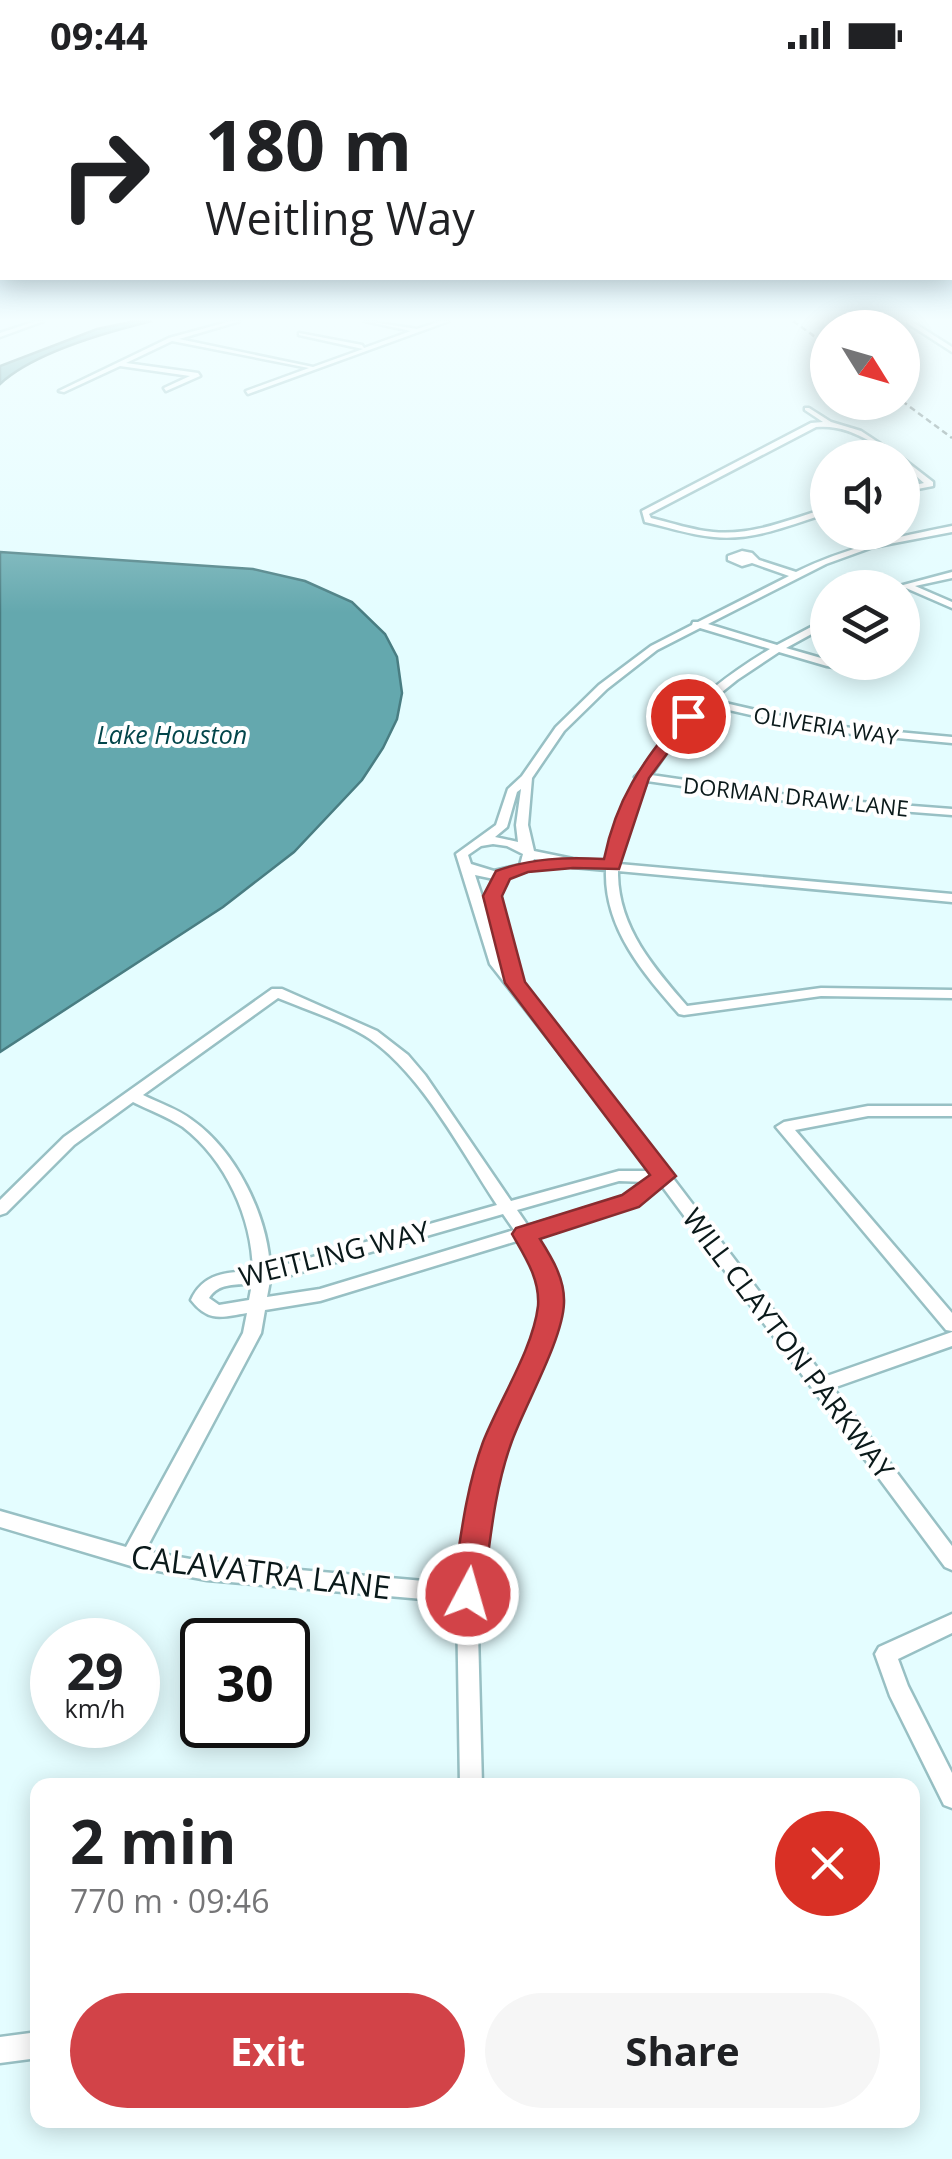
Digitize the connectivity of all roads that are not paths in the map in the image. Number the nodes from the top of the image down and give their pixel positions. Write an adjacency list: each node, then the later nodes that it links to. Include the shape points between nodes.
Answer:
1 (823, 418): 2 (street)
2 (828, 422): 3 (street); 6 (street, via 645,513 648,520)
3 (872, 440)
4 (810, 516): 6 (street)
5 (952, 529): 7 (street, via 870,545)
6 (734, 536): 7 (street, via 738,554 731,558)
7 (796, 575): 12 (street)
8 (952, 575): 9 (street)
9 (920, 582)
10 (920, 594): 11 (street)
11 (952, 605)
12 (696, 624): 14 (street); 19 (street, via 602,687 560,729)
13 (810, 630): 14 (street)
14 (775, 648): 15 (street); 16 (street)
15 (810, 659)
16 (702, 701): 17 (street, OLIVERIA WAY, via 821,728); 18 (street)
17 (952, 740)
18 (640, 777): 20 (street, DORMAN DRAW LANE, via 808,801); 24 (street)
19 (526, 778): 21 (street, via 512,791 501,827); 22 (street, via 520,818)
20 (952, 812)
21 (480, 842): 22 (street, via 506,842); 23 (street, via 462,854)
22 (527, 857): 24 (street); 25 (street)
23 (464, 865): 25 (street); 27 (street, WILL CLAYTON PARKWAY, via 497,964)
24 (612, 865): 26 (street); 28 (street, via 621,922 684,1011 821,992)
25 (502, 875): 27 (street, WILL CLAYTON PARKWAY, via 492,896)
26 (952, 898)
27 (515, 983): 31 (street, WILL CLAYTON PARKWAY)
28 (952, 994)
29 (133, 1096): 32 (street, via 277,992 372,1034 403,1058); 33 (street, via 68,1141); 35 (street, via 186,1122 216,1149 250,1208)
30 (952, 1111): 37 (street, via 868,1111 784,1127)
31 (664, 1176): 32 (street, WEITLING WAY, via 619,1176); 34 (street, WEITLING WAY, via 630,1201); 39 (street, WILL CLAYTON PARKWAY)
32 (507, 1207): 34 (street); 35 (street, WEITLING WAY)
33 (0, 1209)
34 (524, 1234): 36 (street, WEITLING WAY, via 320,1294); 43 (street, via 545,1268 551,1302 482,1493)
35 (262, 1277): 36 (street); 36 (street, WEITLING WAY, via 212,1282 200,1300 210,1310)
36 (258, 1305): 41 (street, via 252,1333)
37 (952, 1325)
38 (952, 1339): 39 (street)
39 (822, 1385): 42 (street, WILL CLAYTON PARKWAY)
40 (0, 1518): 41 (street, CALAVATRA LANE)
41 (131, 1556): 43 (street, CALAVATRA LANE, via 207,1570)
42 (952, 1561)
43 (468, 1594): 45 (street)
44 (952, 1623): 46 (street, via 886,1654)
45 (472, 1778)
46 (952, 1797)
47 (30, 2047): 48 (street)
48 (0, 2050)

